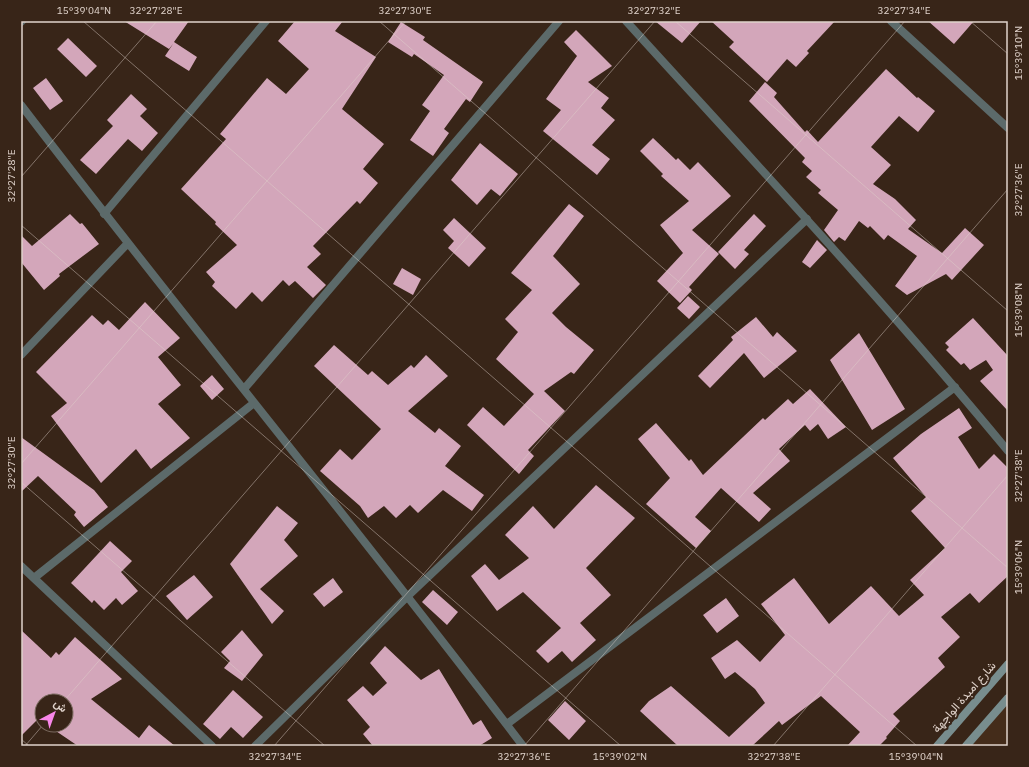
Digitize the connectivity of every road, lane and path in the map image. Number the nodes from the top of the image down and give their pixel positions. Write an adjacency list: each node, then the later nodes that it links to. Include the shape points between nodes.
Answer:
1 (266, 21): 7 (street)
2 (559, 21): 12 (street)
3 (626, 21): 8 (street)
4 (890, 21): 6 (street)
5 (21, 106): 7 (street)
6 (1008, 128)
7 (104, 214): 9 (street)
8 (807, 219): 11 (street); 17 (street)
9 (128, 243): 10 (street); 12 (street)
10 (21, 355)
11 (955, 387): 14 (street); 20 (street)
12 (244, 389): 13 (street)
13 (254, 402): 16 (street); 17 (street)
14 (1008, 451)
15 (21, 566): 16 (street)
16 (34, 578): 21 (street)
17 (409, 596): 20 (street); 22 (street)
18 (1008, 664): 24 (main road, شارع امبدة الواجهة)
19 (1008, 698): 25 (main road)
20 (507, 724): 23 (street)
21 (212, 746)
22 (255, 746)
23 (523, 746)
24 (937, 746)
25 (966, 746)

